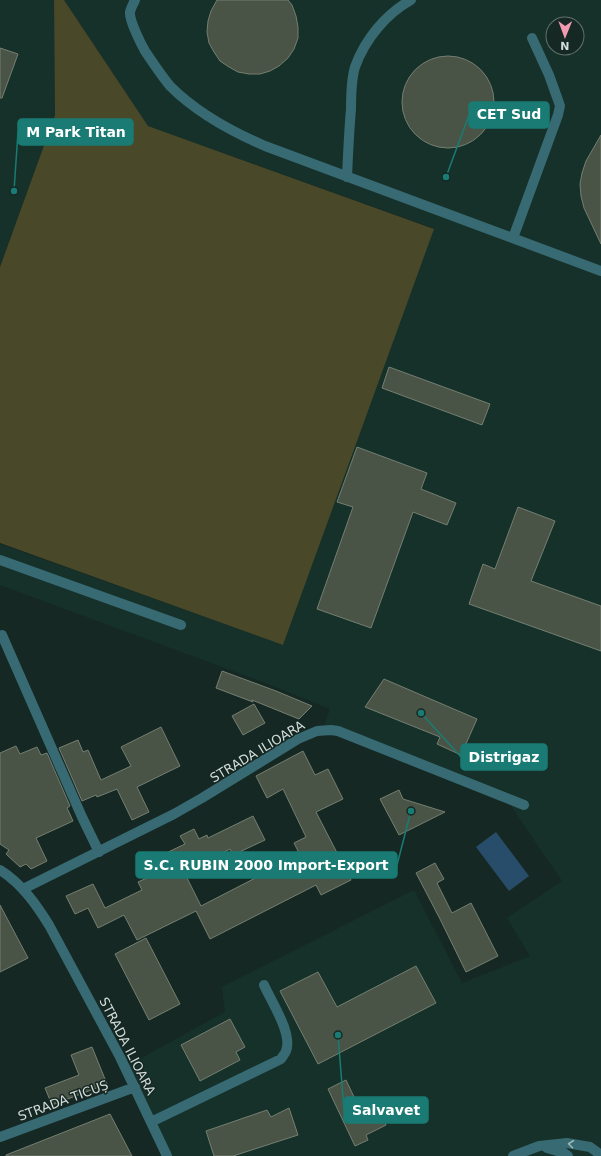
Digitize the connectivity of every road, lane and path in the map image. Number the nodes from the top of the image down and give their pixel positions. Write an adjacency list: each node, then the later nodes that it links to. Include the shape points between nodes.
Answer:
1 (134, 0): 4 (street)
2 (140, 0): 4 (street)
3 (412, 0): 6 (street, via 394,12 376,30 364,47 355,67)
4 (130, 13): 6 (street, via 142,45 154,65 170,86 191,104 238,135)
5 (532, 38): 7 (street, via 560,106)
6 (347, 177): 7 (street)
7 (513, 238): 8 (street)
8 (601, 271)
9 (0, 560): 10 (street)
10 (180, 625)
11 (2, 635): 13 (street)
12 (524, 805): 13 (street, STRADA ILIOARA, via 338,731 323,730 298,739 196,802)
13 (99, 852): 15 (street, STRADA ILIOARA)
14 (0, 870): 15 (street, STRADA ILIOARA)
15 (23, 889): 17 (street, STRADA ILIOARA, via 49,925)
16 (264, 986): 18 (street, via 287,1040 286,1051 281,1059)
17 (135, 1087): 18 (street, STRADA ILIOARA); 19 (street, STRADA TICUȘ)
18 (151, 1122): 22 (street, STRADA ILIOARA)
19 (0, 1136)
20 (539, 1146): 21 (street, one-way to 20, via 590,1147 567,1143); 23 (street); 24 (street)
21 (601, 1154)
22 (167, 1156)
23 (513, 1156)
24 (568, 1156)

